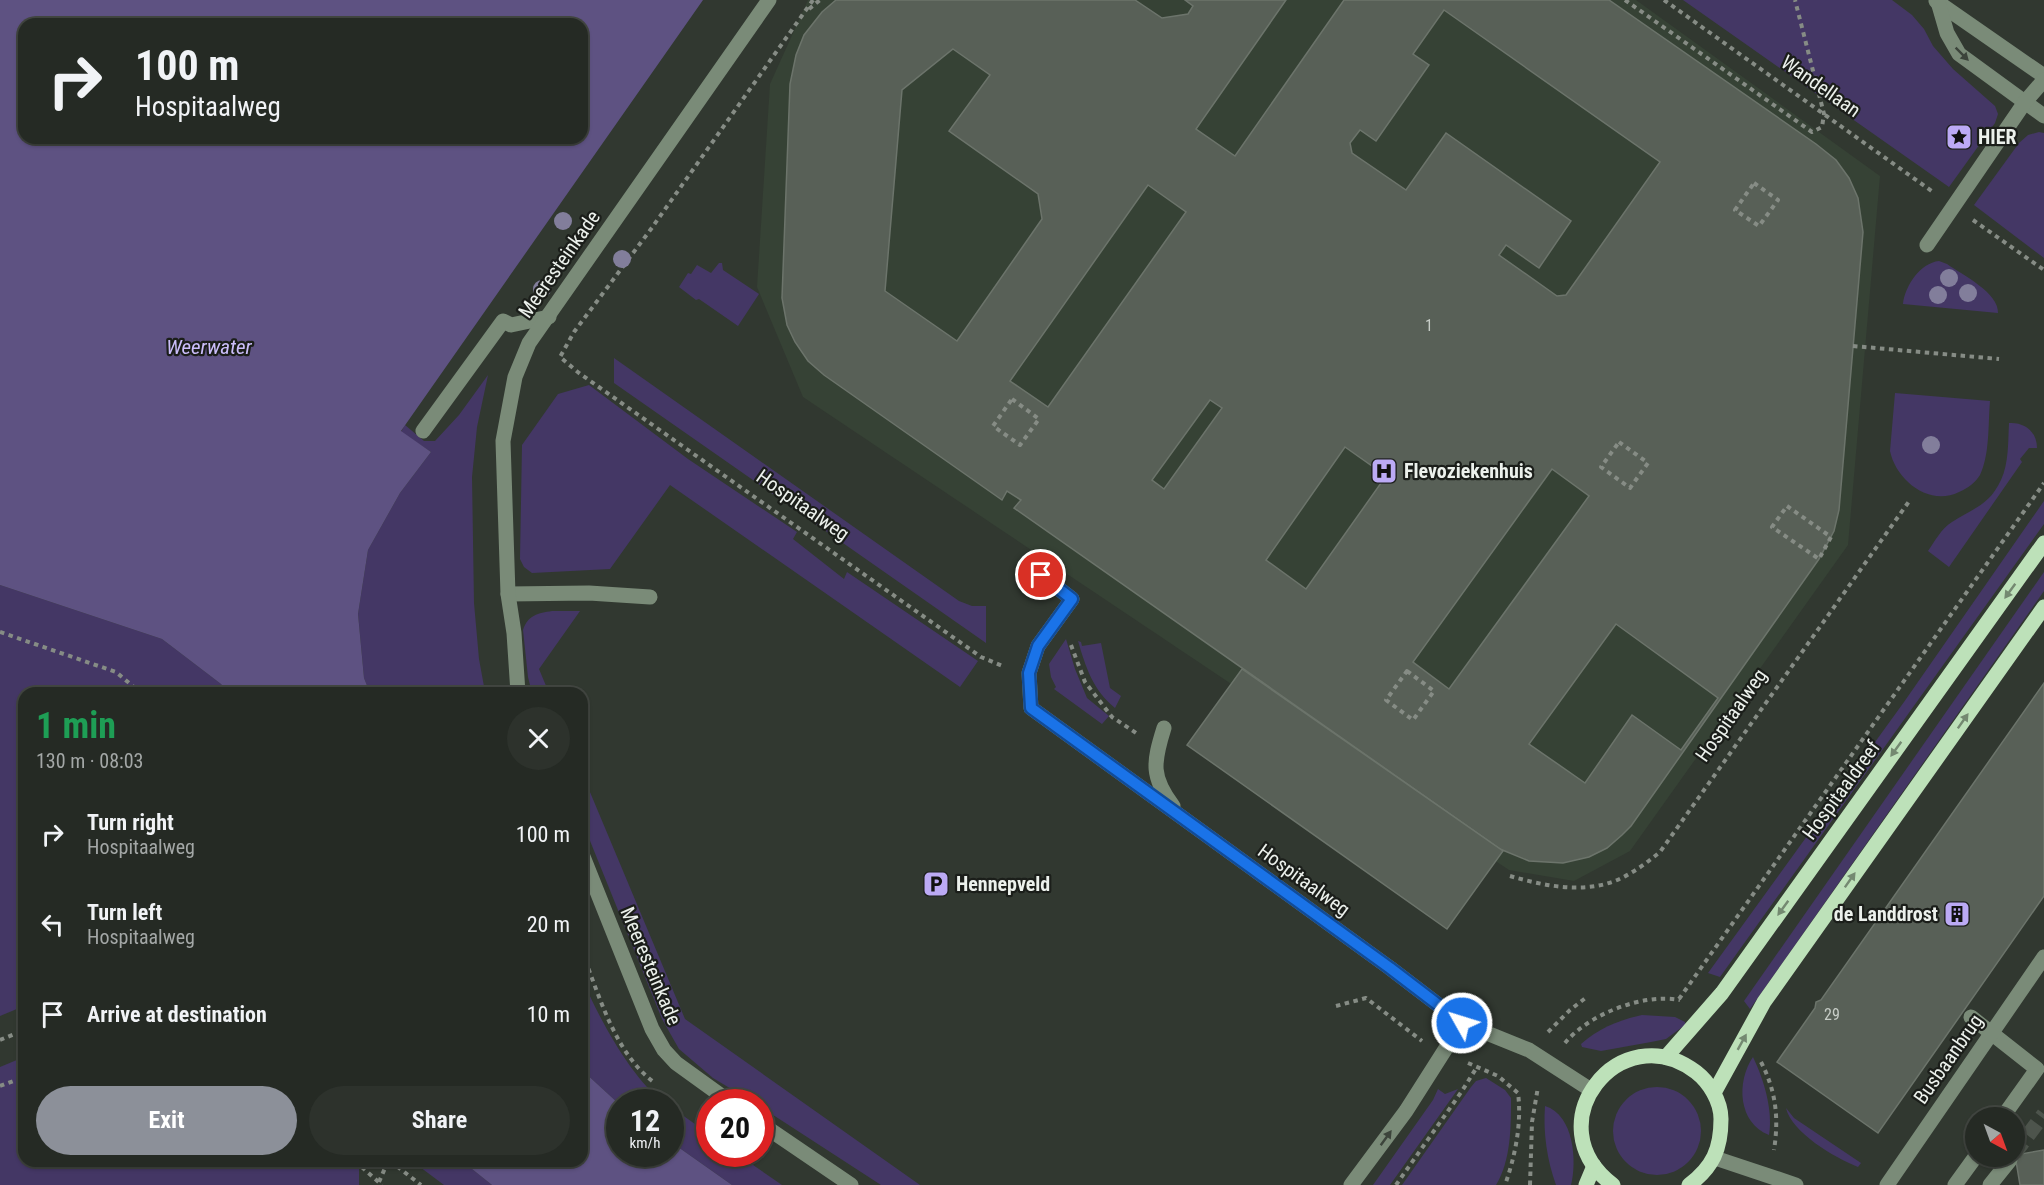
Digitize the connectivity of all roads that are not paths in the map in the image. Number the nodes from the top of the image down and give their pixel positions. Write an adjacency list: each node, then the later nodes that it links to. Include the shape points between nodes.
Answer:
1 (769, 0): 7 (street, Meeresteinkade)
2 (1937, 1): 3 (street); 4 (street, one-way to 4, via 1947,33 1959,54)
3 (2044, 78): 4 (street)
4 (2025, 102): 5 (street); 6 (street)
5 (2044, 116)
6 (1927, 245)
7 (549, 317): 8 (street, via 511,325 503,321); 11 (street, Meeresteinkade, via 529,343 515,377 503,441)
8 (423, 431)
9 (2044, 543): 21 (main road, Hospitaaldreef, one-way to 21, via 1722,993)
10 (1041, 575): 16 (street, Hospitaalweg, via 1072,599 1038,646 1029,673 1031,708)
11 (508, 594): 12 (street); 14 (street, Meeresteinkade)
12 (650, 597)
13 (2044, 607): 24 (main road, one-way to 13, via 1764,1002)
14 (518, 687)
15 (1164, 728): 16 (street, via 1155,774 1161,790)
16 (1182, 818): 20 (street, Hospitaalweg)
17 (588, 869): 22 (street, Meeresteinkade, via 652,1029 676,1063)
18 (2044, 957): 37 (street, Busbaanbrug, bridge)
19 (1971, 1017): 25 (street, via 2037,1069)
20 (1462, 1023): 23 (street, Hospitaalweg, via 1528,1050); 32 (street, one-way to 20, via 1406,1111)
21 (1666, 1057): 23 (main road, via 1625,1061 1607,1071); 24 (main road, via 1685,1064)
22 (712, 1089)
23 (1591, 1090): 28 (main road, via 1581,1120 1581,1139)
24 (1714, 1093): 27 (main road, via 1721,1114)
25 (2010, 1107)
26 (774, 1133): 31 (street)
27 (1715, 1158): 35 (main road); 36 (street)
28 (1594, 1166): 33 (main road); 34 (main road)
29 (1968, 1167): 38 (street)
30 (2004, 1167): 39 (street)
31 (851, 1185)
32 (1351, 1185)
33 (1586, 1185)
34 (1613, 1185)
35 (1689, 1185)
36 (1796, 1185)
37 (1887, 1185)
38 (1955, 1185)
39 (1990, 1185)

